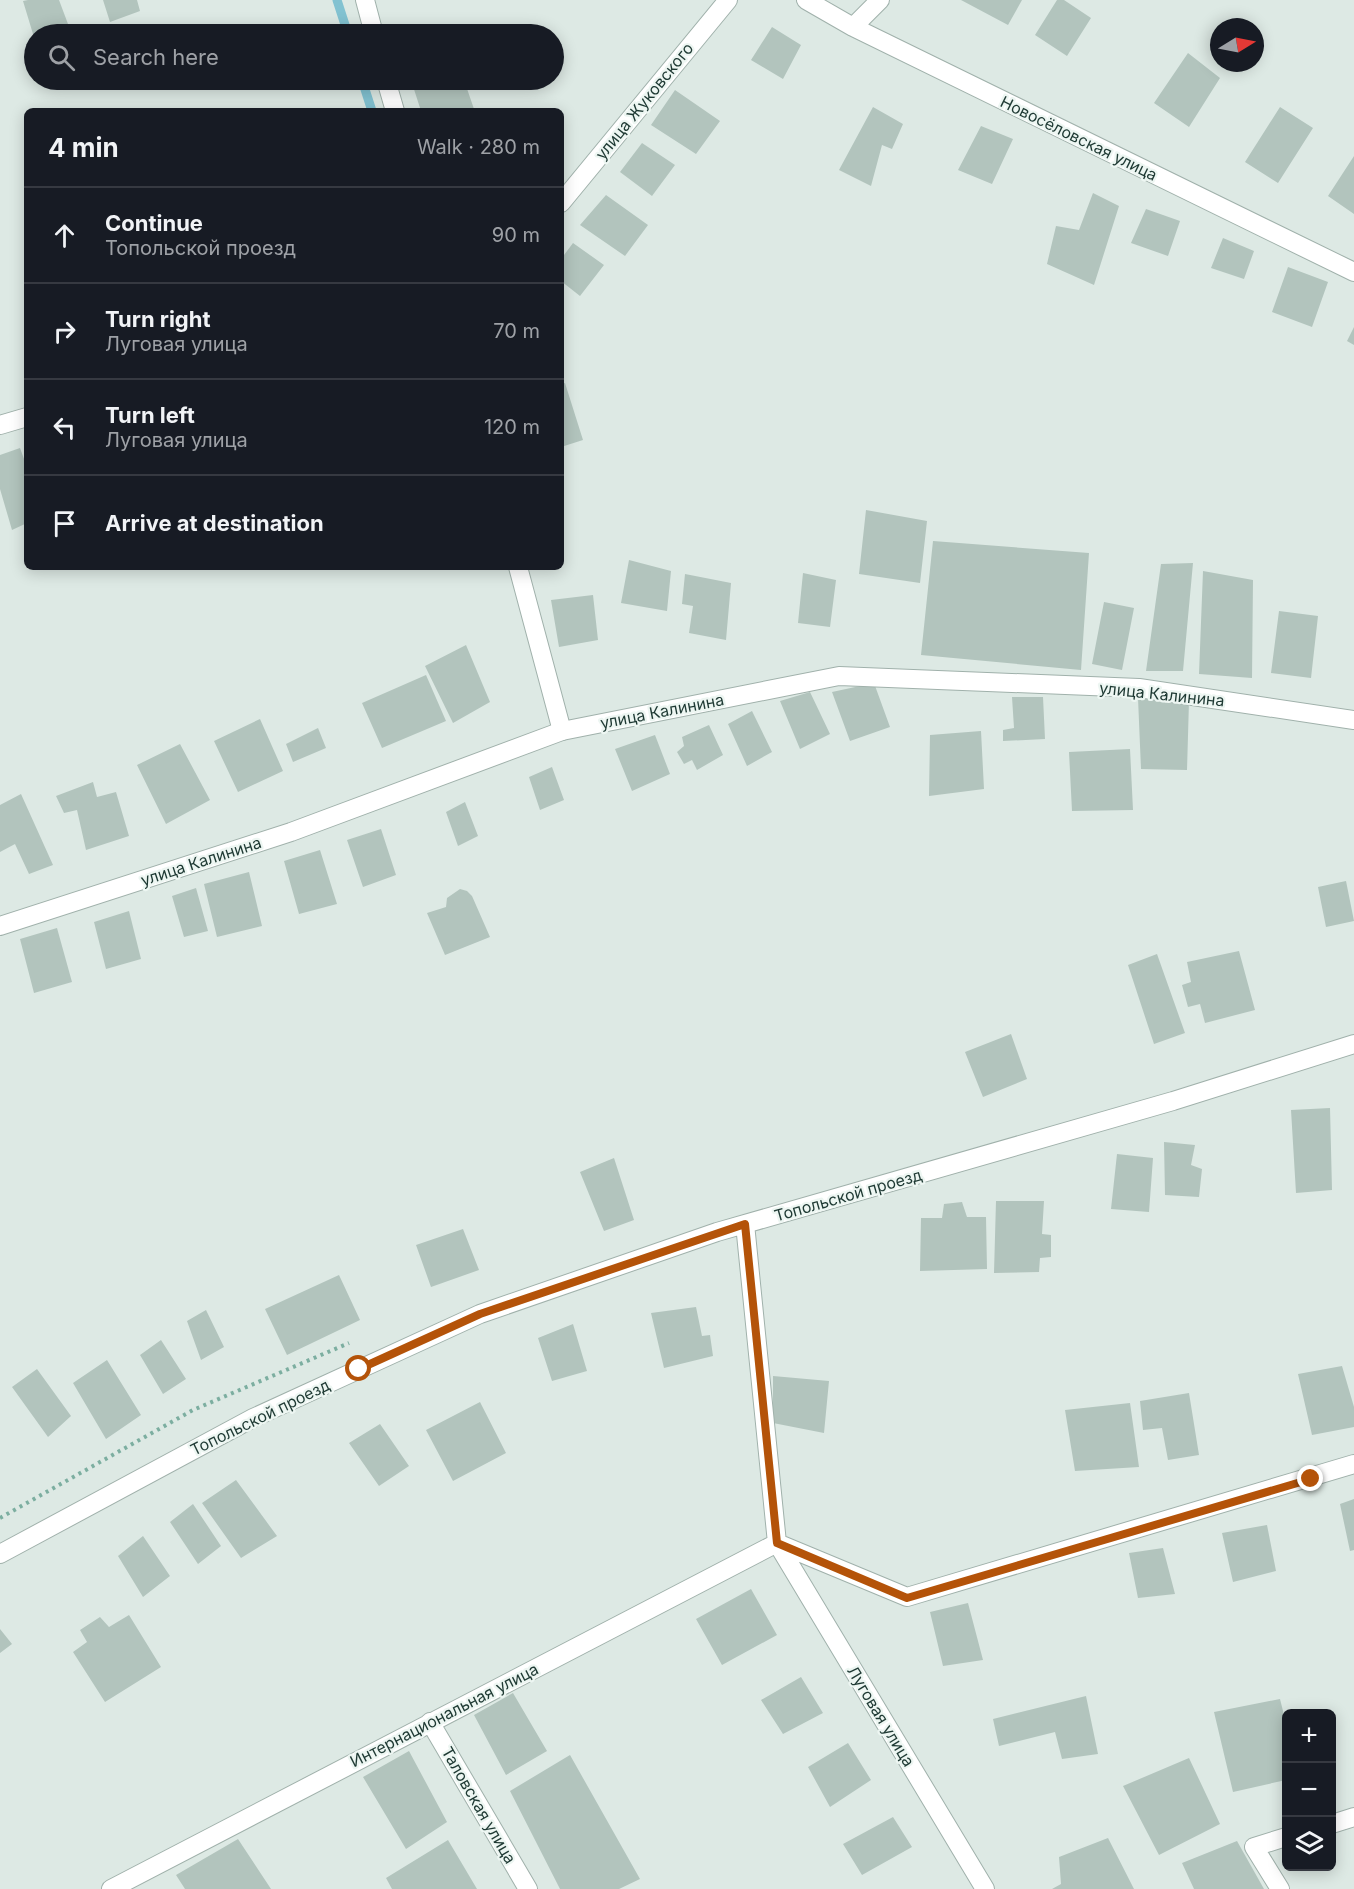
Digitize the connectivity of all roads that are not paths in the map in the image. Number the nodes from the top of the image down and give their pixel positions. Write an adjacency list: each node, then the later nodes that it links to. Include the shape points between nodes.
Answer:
1 (364, 0): 5 (street)
2 (728, 0): 9 (street, улица Жуковского)
3 (806, 0): 6 (street, Новосёловская улица)
4 (880, 0): 6 (street)
5 (371, 24)
6 (853, 27): 10 (street, Новосёловская улица)
7 (389, 90): 8 (street)
8 (394, 108)
9 (564, 199)
10 (1354, 272)
11 (24, 418): 12 (street)
12 (0, 425)
13 (519, 570): 15 (street)
14 (1354, 720): 15 (street, улица Калинина, via 1139,688 839,676)
15 (562, 730): 16 (street, улица Калинина, via 291,832)
16 (0, 926)
17 (1354, 1044): 18 (street, Топольской проезд, via 1173,1101)
18 (745, 1224): 20 (street, Луговая улица); 21 (street, Топольской проезд, via 480,1314 253,1418)
19 (1354, 1464): 20 (street, via 907,1598)
20 (777, 1543): 22 (street, Интернациональная улица); 29 (street, Луговая улица)
21 (0, 1554)
22 (430, 1722): 26 (street, Интернациональная улица); 28 (street, Таловская улица)
23 (1354, 1817): 24 (street)
24 (1336, 1823)
25 (1282, 1839): 30 (street, via 1254,1847)
26 (135, 1883): 27 (street, Интернациональная улица)
27 (111, 1889)
28 (528, 1889)
29 (985, 1889)
30 (1280, 1889)

